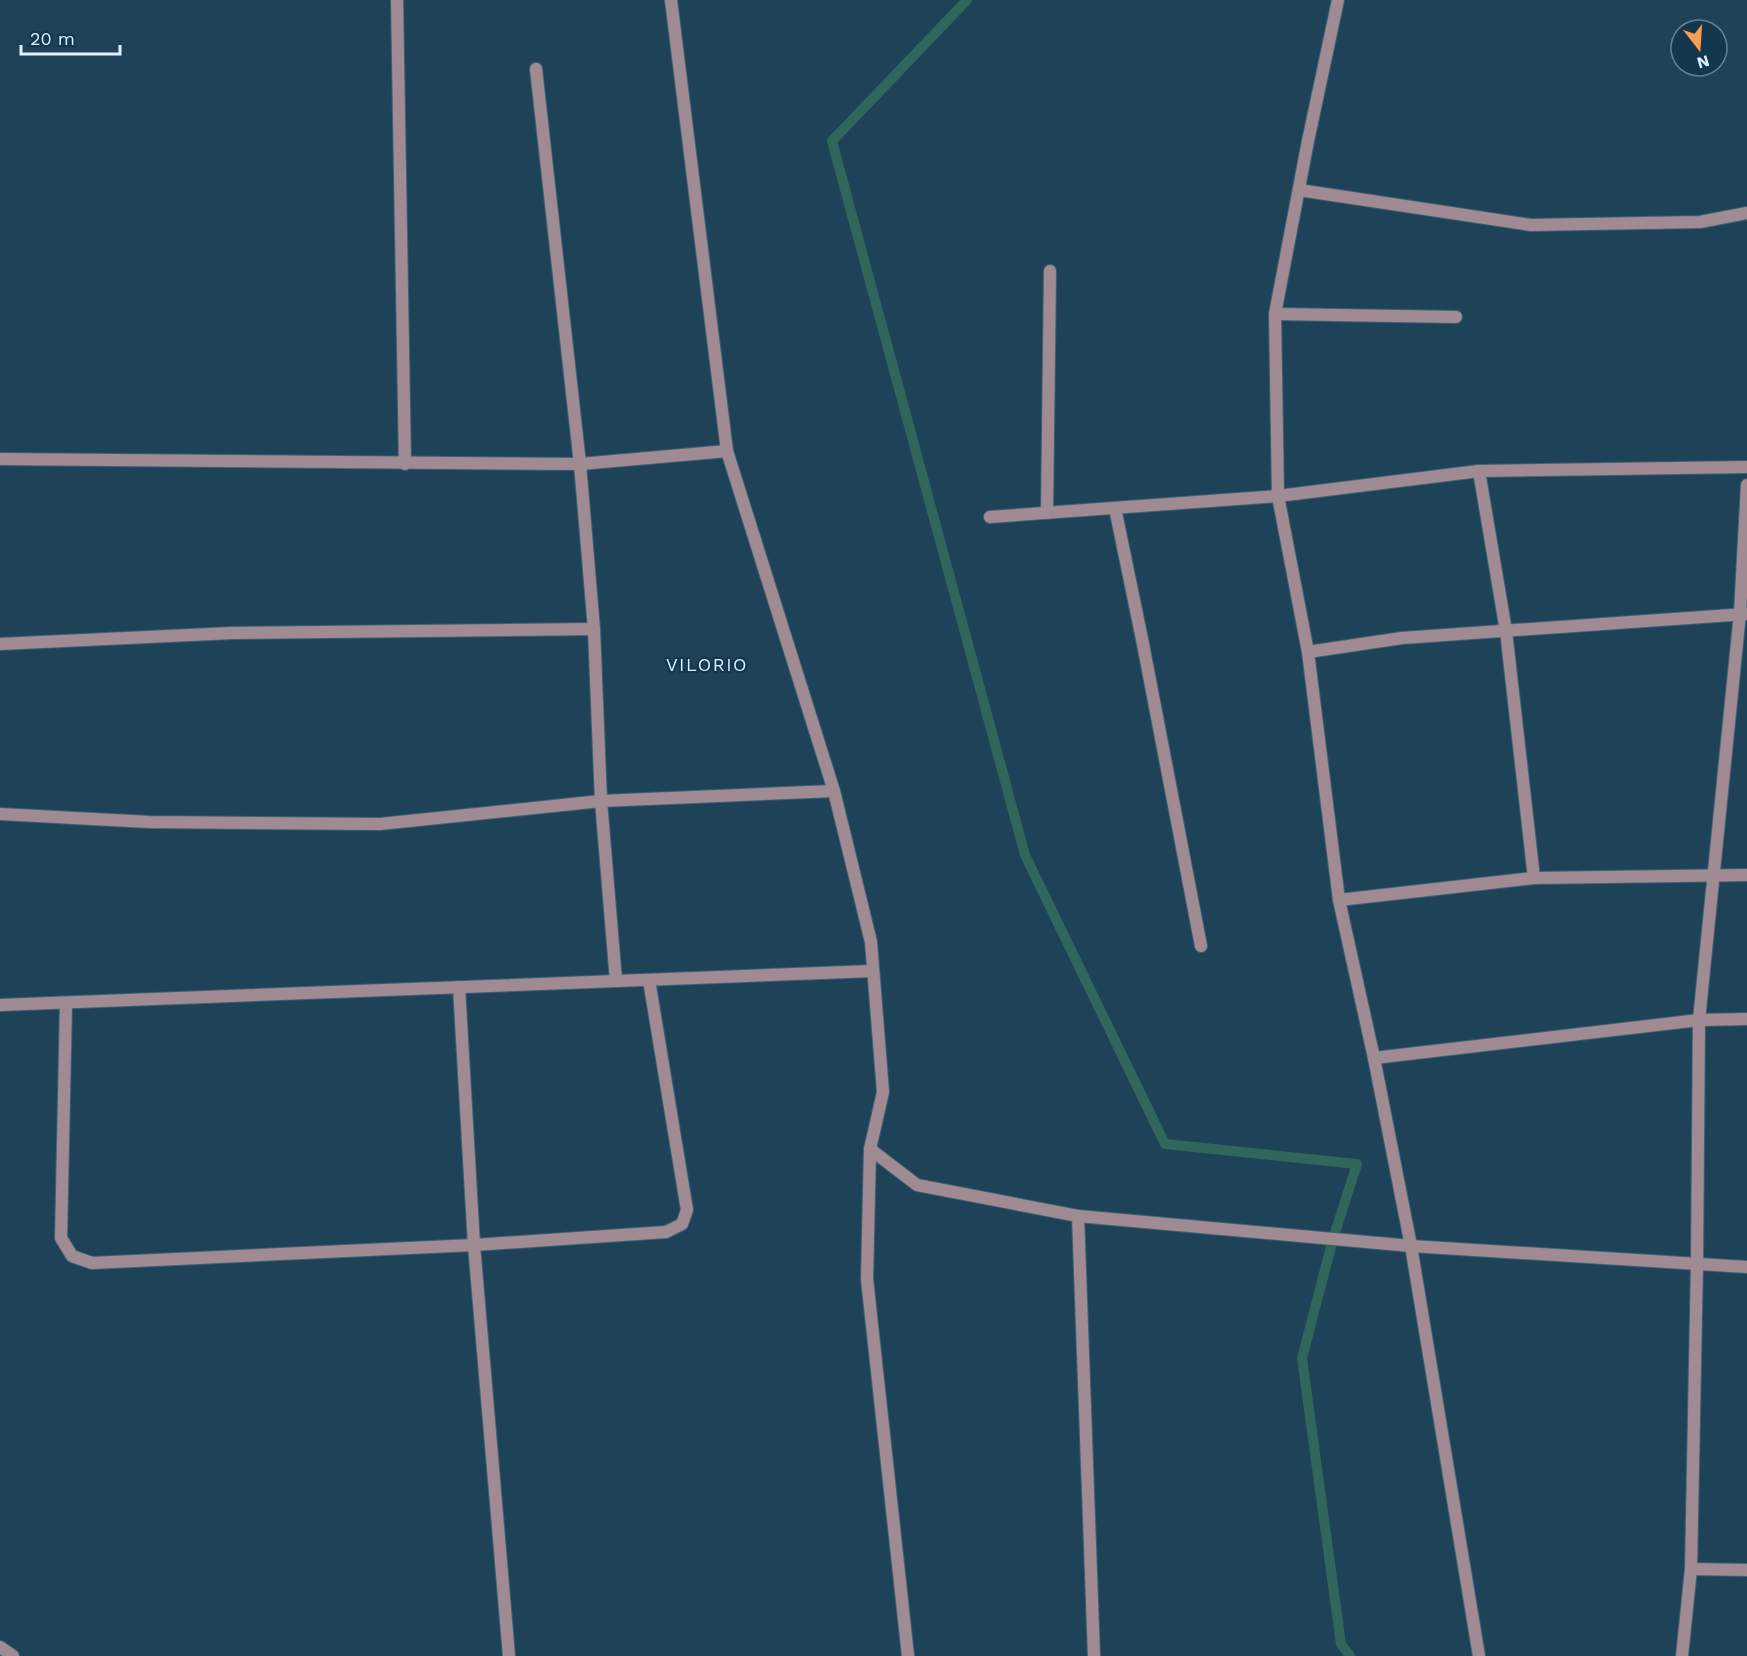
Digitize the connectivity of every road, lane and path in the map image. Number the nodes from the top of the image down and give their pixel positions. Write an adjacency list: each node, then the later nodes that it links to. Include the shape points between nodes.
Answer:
1 (397, 0): 12 (street)
2 (671, 0): 10 (street)
3 (1338, 0): 5 (street)
4 (536, 69): 13 (street)
5 (1299, 190): 6 (street, via 1531,225 1700,222); 8 (street)
6 (1747, 213)
7 (1050, 271): 19 (street)
8 (1275, 314): 9 (street); 17 (street)
9 (1456, 317)
10 (727, 452): 13 (street); 26 (street)
11 (0, 459): 12 (street)
12 (405, 464): 13 (street)
13 (580, 464): 22 (street)
14 (1747, 467): 15 (street)
15 (1479, 471): 17 (street); 23 (street)
16 (1747, 485): 21 (street)
17 (1278, 496): 18 (street); 25 (street)
18 (1115, 508): 19 (street); 33 (street)
19 (1047, 513): 20 (street)
20 (990, 517)
21 (1744, 613): 23 (street); 29 (street)
22 (594, 629): 24 (street, via 232,633); 27 (street)
23 (1506, 631): 25 (street, via 1402,638); 31 (street)
24 (0, 645)
25 (1308, 652): 32 (street)
26 (834, 790): 27 (street); 34 (street, via 871,942)
27 (601, 801): 28 (street, via 380,824 149,822); 36 (street)
28 (0, 814)
29 (1714, 875): 30 (street); 31 (street); 41 (street)
30 (1747, 875)
31 (1534, 878): 32 (street)
32 (1339, 900): 42 (street)
33 (1201, 946)
34 (873, 971): 35 (street); 43 (street, via 884,1092)
35 (649, 980): 36 (street); 45 (street, via 687,1210 682,1224 666,1232)
36 (616, 981): 37 (street)
37 (459, 987): 38 (street); 45 (street)
38 (66, 1003): 39 (street); 45 (street, via 61,1238 72,1256 92,1263)
39 (0, 1005)
40 (1747, 1019): 41 (street)
41 (1699, 1020): 42 (street); 47 (street)
42 (1374, 1058): 46 (street)
43 (870, 1149): 44 (street, via 917,1185); 54 (street, via 867,1279)
44 (1078, 1216): 46 (street); 55 (street)
45 (474, 1245): 53 (street)
46 (1411, 1246): 47 (street); 56 (street)
47 (1697, 1262): 48 (street); 49 (street)
48 (1747, 1267)
49 (1691, 1569): 50 (street); 57 (street)
50 (1747, 1570)
51 (0, 1647): 52 (street)
52 (13, 1656)
53 (509, 1656)
54 (908, 1656)
55 (1094, 1656)
56 (1479, 1656)
57 (1682, 1656)

